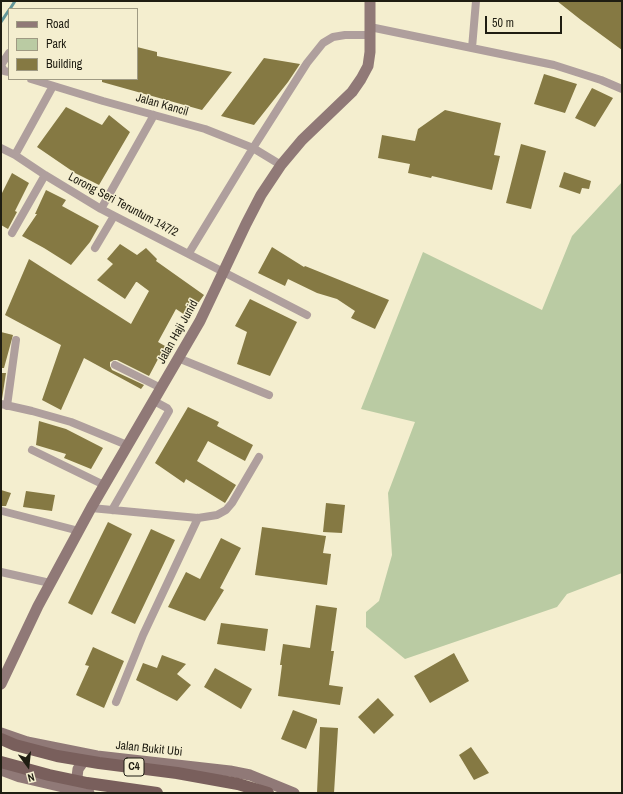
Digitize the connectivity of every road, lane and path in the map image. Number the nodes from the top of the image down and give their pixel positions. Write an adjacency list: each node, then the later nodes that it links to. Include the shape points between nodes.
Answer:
1 (370, 1): 3 (street, Jalan Haji Junid)
2 (476, 1): 4 (street)
3 (370, 31): 4 (street); 12 (street, via 333,37 323,43 307,63); 14 (street, Jalan Haji Junid, via 368,66 361,79 352,92 302,140)
4 (472, 48): 9 (street, via 554,65)
5 (8, 54): 6 (street, via 1,65 4,71)
6 (8, 72)
7 (34, 80): 8 (street, Jalan Kancil)
8 (53, 86): 10 (street, Jalan Kancil); 13 (street)
9 (622, 89)
10 (154, 114): 12 (street, Jalan Kancil); 16 (street)
11 (1, 148): 13 (street, Lorong Seri Teruntum 147/2)
12 (253, 148): 14 (street, Jalan Kancil); 20 (street)
13 (15, 155): 15 (street, Lorong Seri Teruntum 147/2)
14 (281, 166): 21 (street, Jalan Haji Junid, via 261,196)
15 (45, 175): 16 (street, Lorong Seri Teruntum 147/2); 18 (street)
16 (101, 209): 17 (street, Lorong Seri Teruntum 147/2)
17 (114, 216): 19 (street); 20 (street, Lorong Seri Teruntum 147/2)
18 (12, 233)
19 (95, 248)
20 (189, 253): 21 (street, Lorong Seri Teruntum 147/2)
21 (223, 272): 22 (street, Lorong Seri Teruntum 147/2); 24 (street, Jalan Haji Junid, via 200,321)
22 (307, 315)
23 (16, 340): 29 (street)
24 (178, 358): 26 (street, Jalan Haji Junid); 27 (street)
25 (115, 365): 26 (street)
26 (161, 388): 28 (street, Jalan Haji Junid)
27 (269, 394)
28 (154, 401): 30 (street, Jalan Haji Junid); 35 (street, via 169,411)
29 (4, 405): 30 (street, via 71,422)
30 (127, 445): 33 (street, Jalan Haji Junid)
31 (32, 450): 33 (street)
32 (260, 457): 37 (street, via 226,510)
33 (104, 485): 34 (street, Jalan Haji Junid)
34 (91, 508): 35 (street); 38 (street, Jalan Haji Junid)
35 (112, 510): 37 (street)
36 (2, 511): 38 (street)
37 (198, 518): 42 (street, via 143,636)
38 (78, 531): 40 (street, Jalan Haji Junid)
39 (1, 572): 40 (street)
40 (50, 583): 41 (street, Jalan Haji Junid)
41 (1, 684)
42 (116, 702)
43 (1, 733): 45 (street, Jalan Bukit Ubi / C4, via 27,742)
44 (1, 739): 50 (main road, C4, bridge, via 57,756 177,773 238,784)
45 (97, 756): 48 (street, via 83,762 78,769 77,777 81,786); 51 (street, Jalan Bukit Ubi / C4, via 230,771)
46 (1, 762): 49 (main road, C4, bridge, via 87,783)
47 (1, 770): 48 (street)
48 (89, 793)
49 (157, 793)
50 (268, 793)
51 (294, 793)

